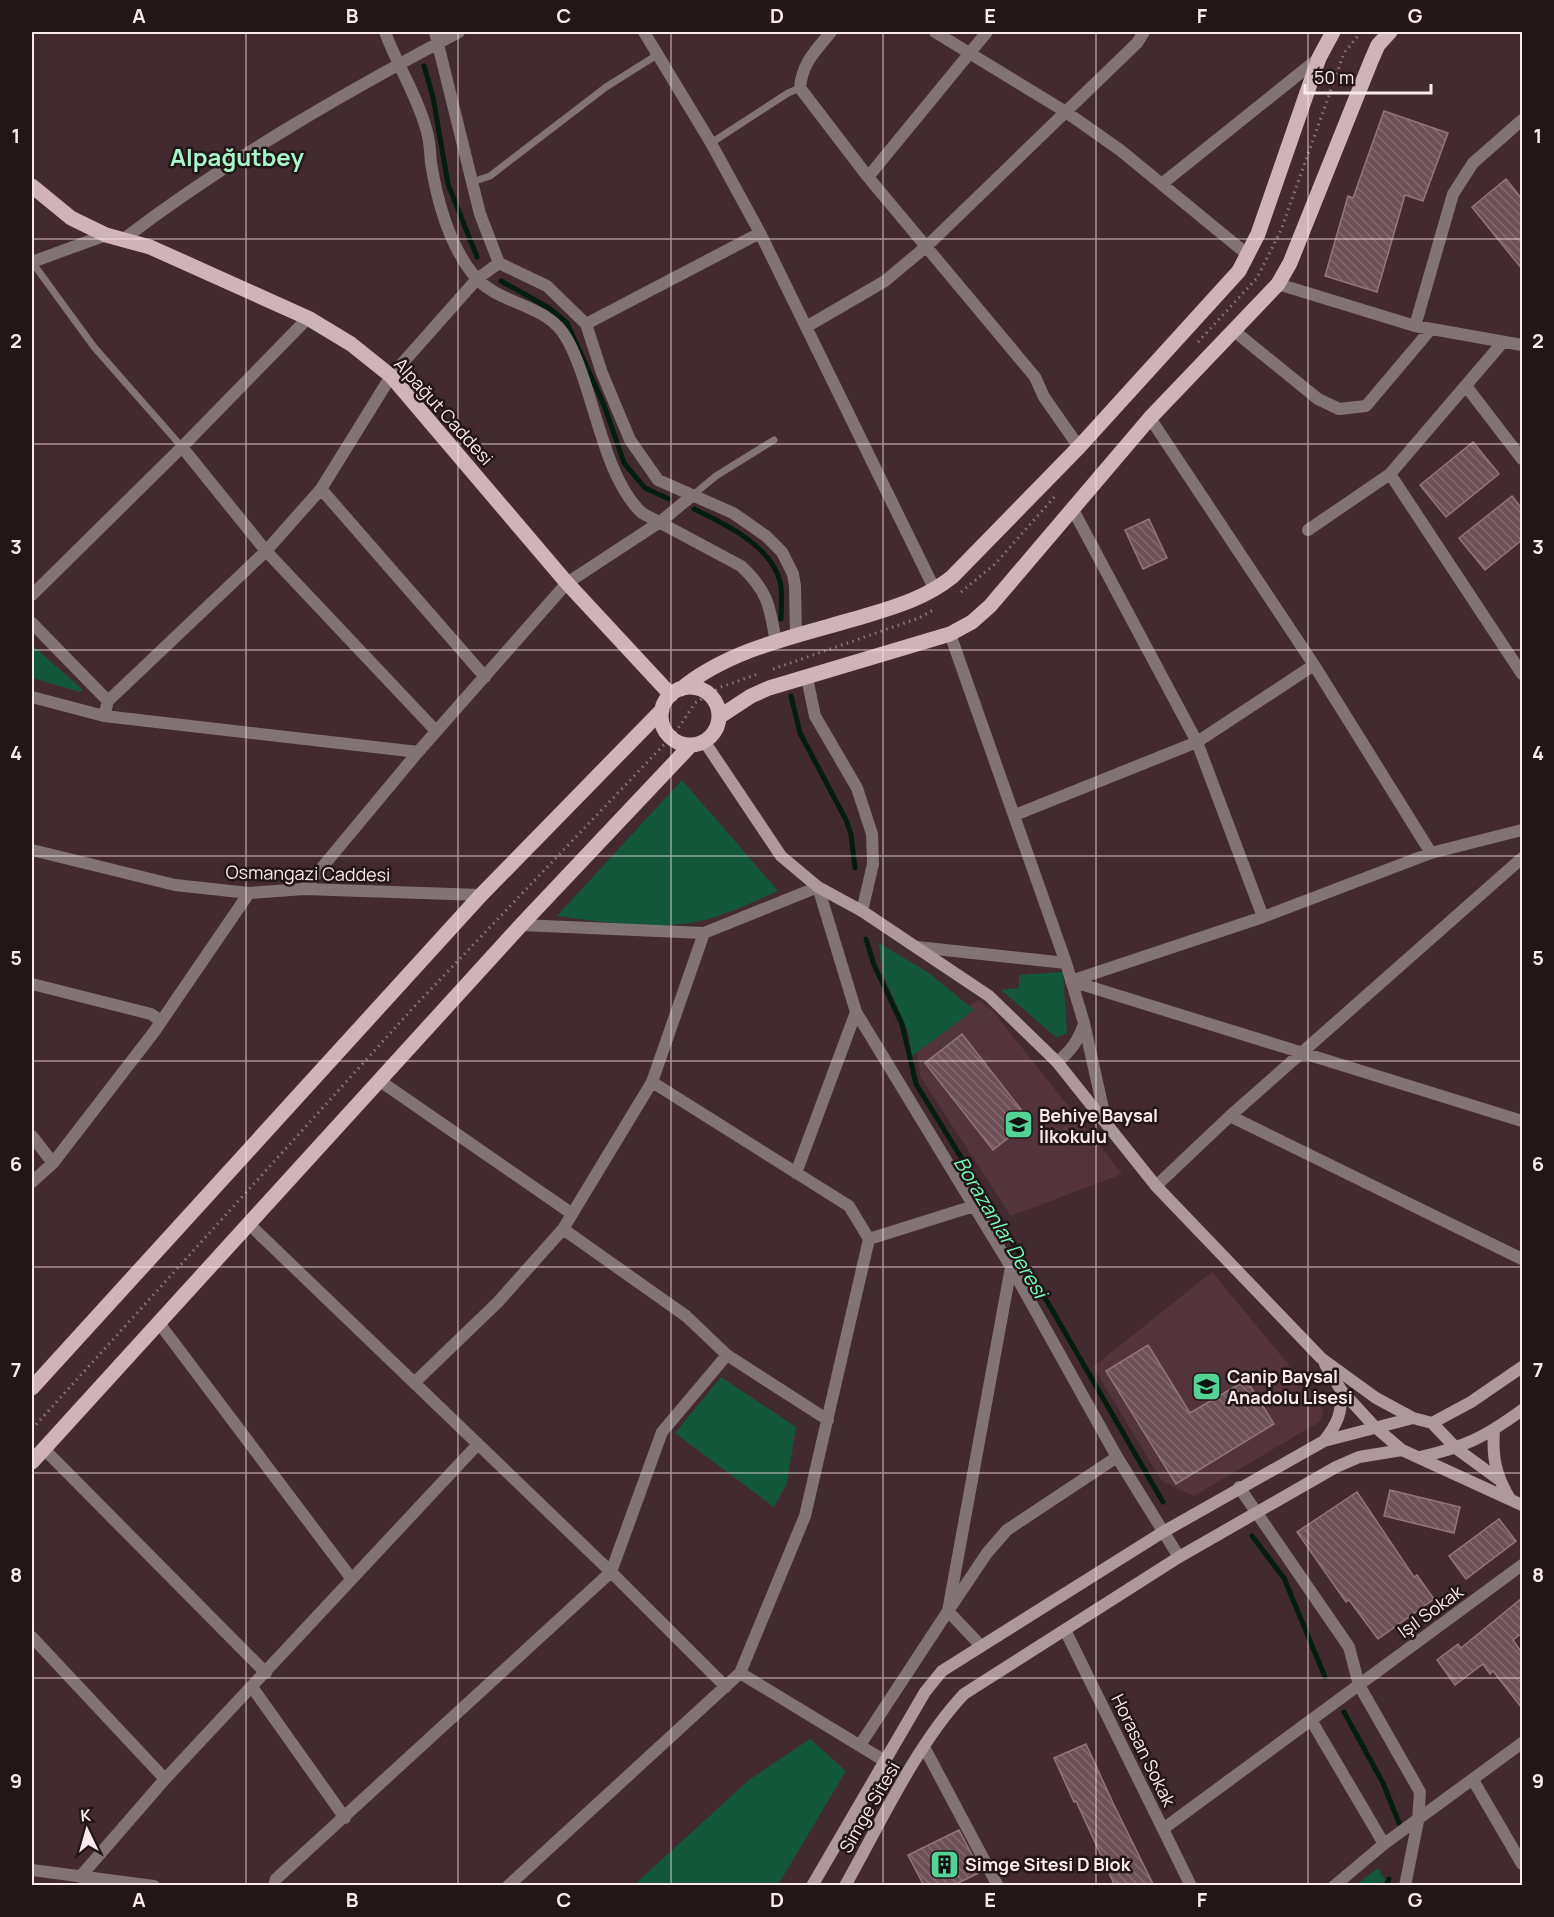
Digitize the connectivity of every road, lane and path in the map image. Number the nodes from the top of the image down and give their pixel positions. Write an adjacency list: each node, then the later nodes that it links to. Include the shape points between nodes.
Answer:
1 (385, 32): 14 (street)
2 (459, 32): 10 (street)
3 (644, 32): 12 (street)
4 (831, 32): 15 (street, via 808,59)
5 (935, 32): 11 (street)
6 (987, 32): 11 (street)
7 (1144, 32): 16 (street)
8 (1390, 32): 31 (main road, via 1378,45)
9 (1327, 34): 13 (main road)
10 (437, 37): 14 (street); 20 (street)
11 (968, 51): 16 (street); 19 (street)
12 (657, 54): 18 (street); 20 (lane, via 606,87 490,176)
13 (1319, 58): 21 (street); 27 (main road)
14 (397, 64): 25 (street, via 188,190); 30 (street, via 428,133 438,196 449,229)
15 (800, 88): 18 (lane); 19 (street)
16 (1066, 112): 21 (street); 26 (street)
17 (1522, 120): 34 (street, via 1473,163 1453,194)
18 (711, 143): 23 (street)
19 (868, 177): 26 (street)
20 (472, 182): 29 (street)
21 (1163, 183): 27 (street)
22 (32, 186): 24 (main road, Alpağut Caddesi, via 71,218)
23 (760, 233): 33 (street); 35 (street)
24 (106, 235): 25 (main road, Alpağut Caddesi); 28 (street)
25 (125, 238): 32 (main road, Alpağut Caddesi)
26 (928, 245): 35 (street, via 885,281); 45 (street, via 1035,377 1044,398)
27 (1248, 255): 45 (main road, via 1239,271)
28 (32, 262): 44 (lane, via 94,347)
29 (499, 263): 30 (street); 33 (street, via 547,286)
30 (477, 279): 40 (street); 51 (street, via 487,291 558,325 575,356 623,488 636,508)
31 (1278, 284): 34 (street); 37 (main road)
32 (308, 318): 40 (main road, Alpağut Caddesi, via 351,344); 44 (street)
33 (586, 324): 49 (street, via 606,383 643,463 658,480)
34 (1415, 326): 36 (street)
35 (806, 327): 55 (street)
36 (1431, 329): 37 (street, via 1366,406 1339,409 1318,399); 38 (street)
37 (1233, 330): 42 (main road)
38 (1503, 342): 39 (street); 41 (street)
39 (1522, 345)
40 (391, 376): 48 (street); 54 (main road, Alpağut Caddesi)
41 (1466, 386): 46 (street); 47 (street)
42 (1150, 418): 50 (main road); 61 (street)
43 (774, 440): 49 (lane)
44 (182, 447): 53 (street); 56 (street)
45 (1079, 447): 55 (main road, via 952,578)
46 (1522, 459)
47 (1390, 474): 52 (street); 62 (street)
48 (321, 489): 53 (street); 63 (street)
49 (693, 495): 51 (street); 59 (street, via 733,513 782,552 795,586)
50 (1072, 508): 58 (main road, via 990,606); 72 (street)
51 (660, 522): 54 (street); 60 (street, via 741,566 754,578 770,605)
52 (1308, 531)
53 (266, 551): 67 (street); 71 (street)
54 (567, 584): 63 (street); 65 (main road, Alpağut Caddesi)
55 (935, 590): 59 (main road)
56 (32, 595)
57 (32, 623): 67 (street)
58 (950, 634): 64 (main road); 75 (street)
59 (796, 637): 60 (main road)
60 (776, 643): 65 (main road, via 717,664)
61 (1314, 665): 72 (street); 78 (street)
62 (1522, 674)
63 (485, 677): 71 (street)
64 (807, 678): 70 (main road, via 751,696); 84 (street, via 815,716 857,788 872,834 873,864)
65 (676, 692): 68 (main road); 70 (main road, via 690,687 708,693)
66 (32, 698): 69 (street)
67 (108, 701): 69 (street)
68 (662, 710): 73 (main road, via 668,735 676,741); 83 (main road)
69 (104, 716): 74 (street)
70 (719, 717): 73 (main road, via 712,735)
71 (436, 731): 74 (street)
72 (1197, 742): 75 (street); 85 (street)
73 (698, 743): 80 (main road, via 769,843); 86 (main road)
74 (418, 752): 81 (street)
75 (1015, 815): 89 (street)
76 (1522, 830): 78 (street)
77 (32, 850): 82 (street, Osmangazi Caddesi, via 175,885)
78 (1431, 854): 85 (street)
79 (1522, 858): 95 (street)
80 (818, 887): 84 (main road); 87 (street); 92 (street)
81 (304, 889): 82 (street, Osmangazi Caddesi); 83 (street, Osmangazi Caddesi)
82 (249, 893): 93 (street)
83 (481, 895): 119 (main road)
84 (862, 911): 88 (main road)
85 (1263, 917): 90 (street)
86 (521, 925): 87 (street); 97 (main road)
87 (704, 933): 98 (street)
88 (918, 946): 89 (street); 96 (main road, via 989,996)
89 (1066, 963): 90 (street)
90 (1071, 981): 94 (street); 95 (street)
91 (32, 984): 93 (street, via 151,1014)
92 (856, 1012): 104 (street); 107 (street)
93 (161, 1021): 103 (street)
94 (1084, 1023): 96 (street, via 1078,1039); 101 (street)
95 (1300, 1053): 99 (street); 100 (street)
96 (1057, 1062): 101 (main road)
97 (380, 1081): 108 (street); 109 (main road)
98 (651, 1082): 104 (street); 108 (street)
99 (1230, 1116): 106 (street); 112 (street)
100 (1522, 1121)
101 (1106, 1122): 106 (main road)
102 (32, 1136): 103 (street)
103 (53, 1162): 105 (street)
104 (796, 1173): 111 (street, via 849,1206)
105 (32, 1182)
106 (1156, 1186): 116 (main road)
107 (974, 1206): 111 (street); 113 (street)
108 (572, 1214): 110 (street)
109 (249, 1224): 114 (main road); 118 (street)
110 (563, 1229): 115 (street, via 686,1316); 118 (street, via 498,1302)
111 (869, 1239): 123 (street)
112 (1522, 1259)
113 (1011, 1267): 132 (street); 145 (street)
114 (159, 1323): 129 (main road); 144 (street)
115 (728, 1355): 123 (street); 143 (street, via 662,1432)
116 (1321, 1358): 120 (main road); 122 (main road, via 1376,1398)
117 (1522, 1367): 124 (main road, via 1472,1402)
118 (414, 1383): 128 (street)
119 (32, 1388)
120 (1341, 1390): 125 (main road); 127 (main road, via 1339,1422)
121 (1522, 1410): 126 (main road)
122 (1413, 1418): 124 (main road); 125 (main road)
123 (828, 1420): 149 (street, via 805,1516)
124 (1432, 1423): 130 (main road)
125 (1374, 1426): 127 (main road); 131 (main road)
126 (1494, 1430): 130 (main road); 135 (main road, via 1493,1460)
127 (1324, 1441): 136 (main road)
128 (478, 1444): 143 (street); 144 (street)
129 (44, 1449): 134 (main road); 150 (street)
130 (1457, 1449): 133 (main road); 135 (main road)
131 (1402, 1450): 133 (main road); 139 (main road, Simge Sitesi, via 1359,1457)
132 (1117, 1457): 140 (street); 145 (street, via 1007,1530)
133 (1420, 1457): 137 (main road)
134 (32, 1462)
135 (1498, 1479): 137 (main road)
136 (1239, 1487): 139 (street); 140 (main road)
137 (1510, 1499): 138 (main road)
138 (1522, 1505)
139 (1257, 1511): 141 (main road, Simge Sitesi); 151 (street, via 1349,1647)
140 (1163, 1532): 141 (street); 148 (main road)
141 (1179, 1557): 146 (main road, Simge Sitesi)
142 (1522, 1565): 151 (street, Işıl Sokak)
143 (611, 1572): 153 (street); 161 (street)
144 (351, 1578): 150 (street)
145 (948, 1611): 148 (street); 156 (street)
146 (1065, 1630): 157 (main road, Simge Sitesi, via 964,1694); 163 (street, Horasan Sokak)
147 (32, 1637): 159 (street)
148 (981, 1646): 158 (main road, via 933,1680)
149 (740, 1672): 153 (street); 156 (street)
150 (266, 1673): 152 (street)
151 (1359, 1685): 154 (street, Işıl Sokak); 162 (street, via 1420,1792)
152 (252, 1687): 159 (street); 161 (street)
153 (726, 1687): 170 (street)
154 (1311, 1720): 163 (street, Işıl Sokak); 164 (street)
155 (1522, 1743): 160 (street)
156 (860, 1745): 158 (street)
157 (924, 1747): 172 (main road, Simge Sitesi); 173 (street)
158 (885, 1761): 171 (main road)
159 (165, 1779): 167 (street)
160 (1473, 1780): 162 (street); 165 (street)
161 (345, 1818): 169 (street)
162 (1418, 1821): 164 (street); 176 (street)
163 (1163, 1829): 174 (street, Horasan Sokak)
164 (1384, 1844): 175 (street)
165 (1522, 1864)
166 (32, 1870): 167 (street)
167 (80, 1877): 168 (street)
168 (154, 1886)
169 (274, 1886)
170 (508, 1886)
171 (812, 1886)
172 (845, 1886)
173 (998, 1886)
174 (1191, 1886)
175 (1334, 1886)
176 (1406, 1886)

